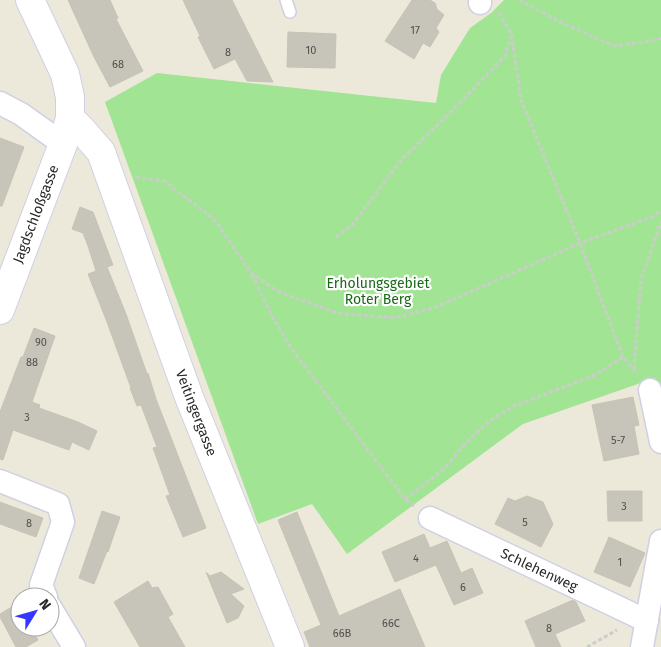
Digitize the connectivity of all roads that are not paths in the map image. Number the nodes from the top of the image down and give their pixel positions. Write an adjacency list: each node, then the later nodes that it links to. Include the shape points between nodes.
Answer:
1 (30, 0): 5 (street, via 65,74)
2 (286, 0): 3 (lane)
3 (290, 12)
4 (0, 103): 6 (street)
5 (70, 118): 6 (street, Jagdschloßgasse); 7 (street, Veitingergasse)
6 (63, 144): 7 (street); 8 (street, Jagdschloßgasse)
7 (119, 176): 18 (street, Veitingergasse, via 189,397)
8 (0, 310)
9 (650, 390): 10 (street)
10 (661, 442)
11 (0, 481): 14 (street, via 58,504 64,522)
12 (430, 518): 15 (street, Schlehenweg)
13 (661, 541): 15 (street)
14 (43, 587)
15 (640, 618): 19 (street)
16 (60, 624): 17 (street)
17 (74, 647)
18 (290, 647)
19 (642, 647)

